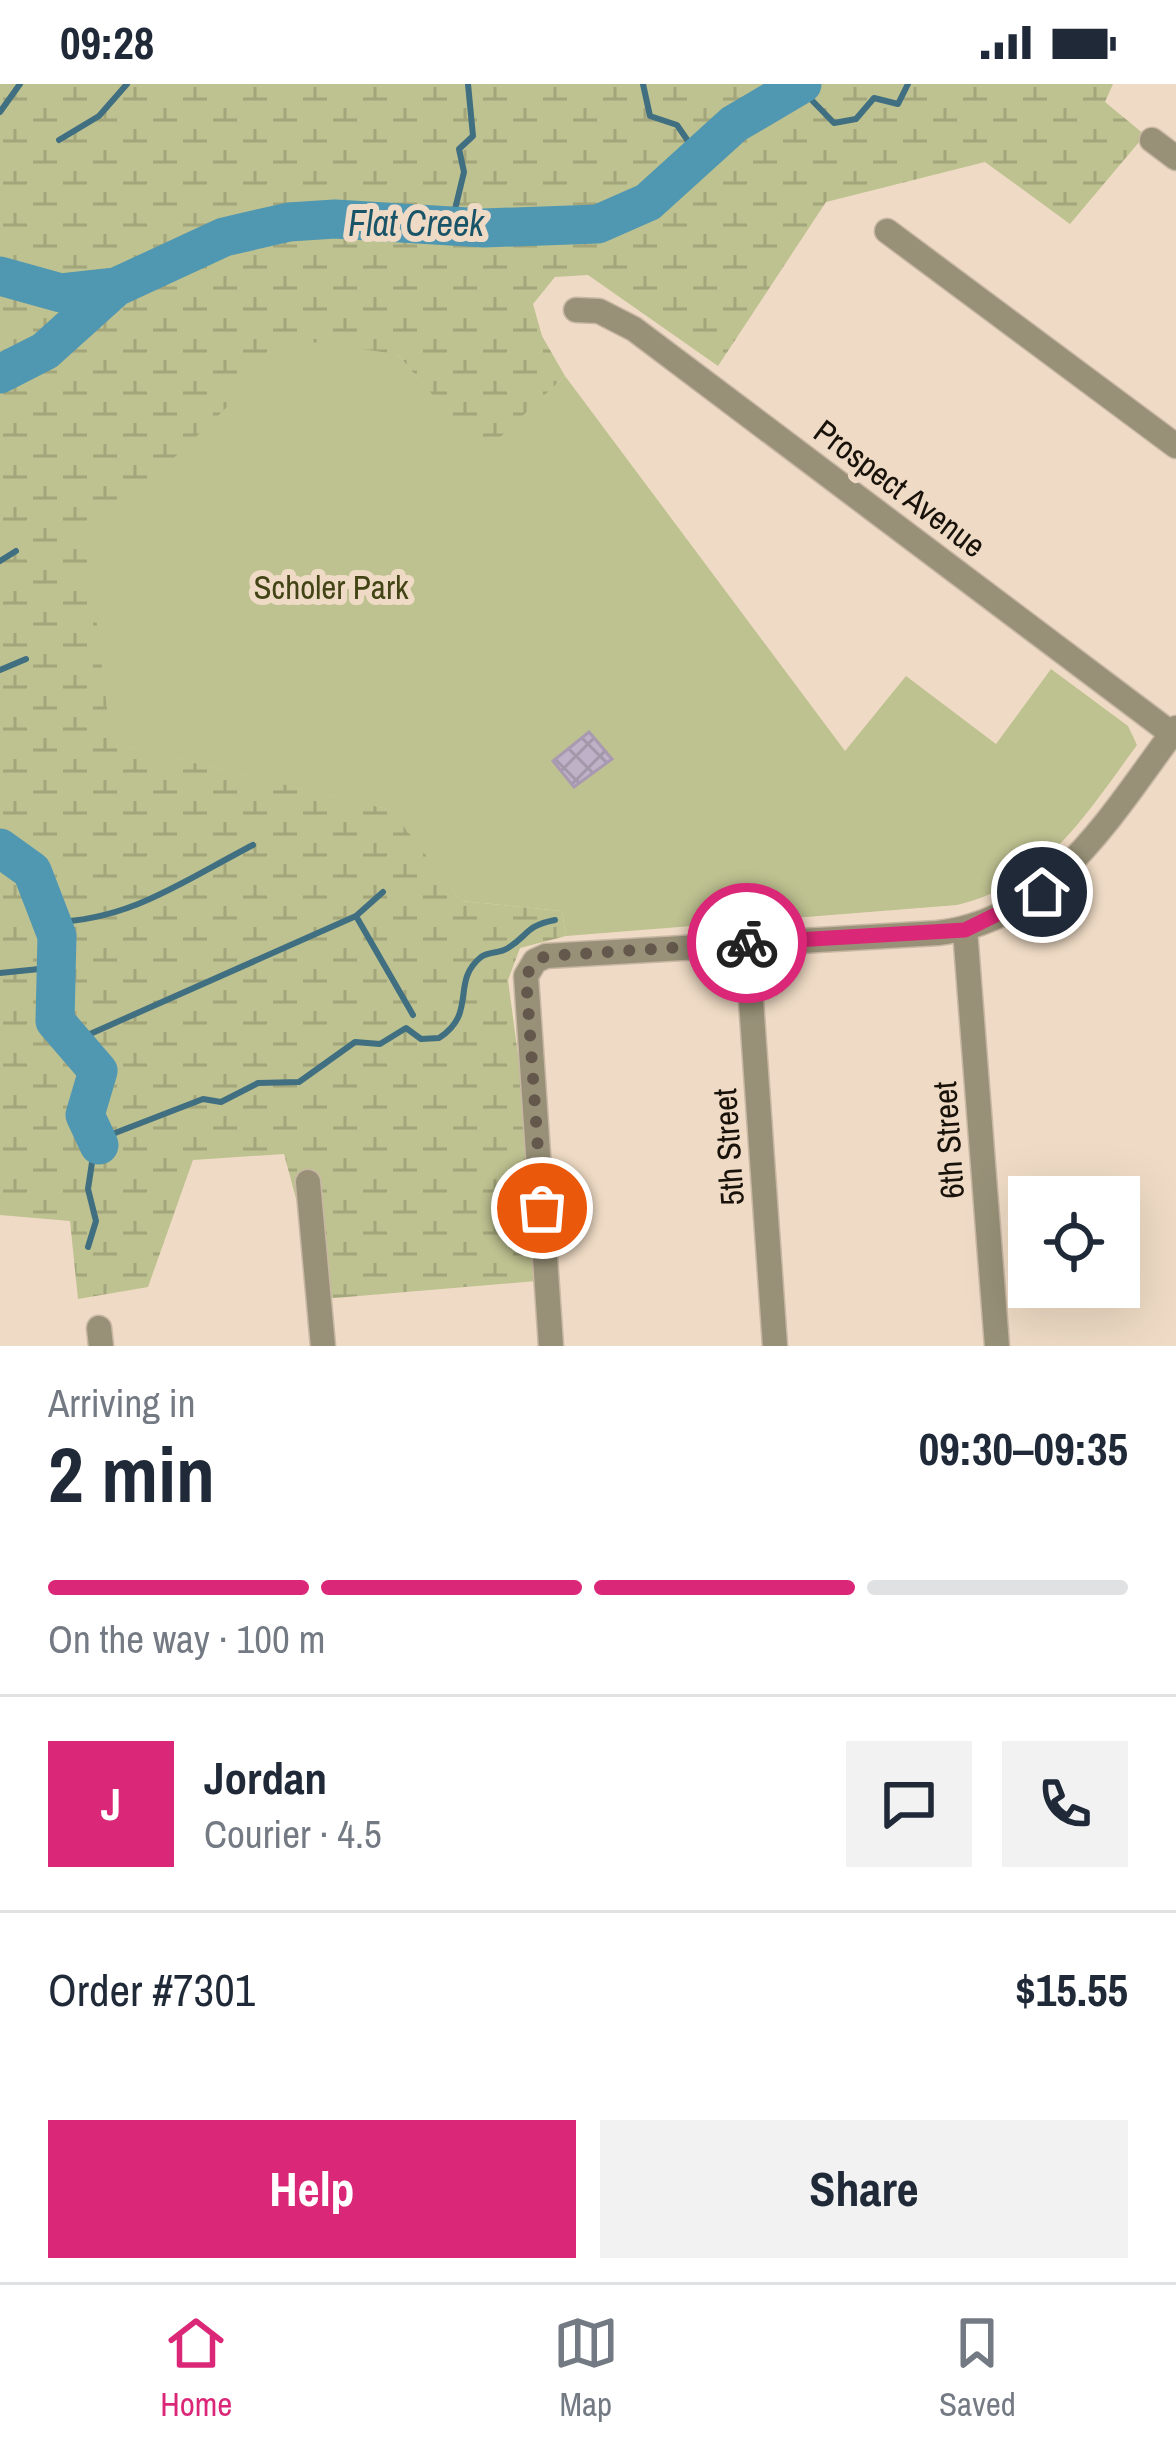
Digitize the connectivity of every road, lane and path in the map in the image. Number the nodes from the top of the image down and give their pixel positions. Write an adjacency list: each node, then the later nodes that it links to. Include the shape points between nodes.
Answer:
1 (1152, 140): 2 (street)
2 (1176, 158)
3 (887, 231): 5 (street)
4 (576, 310): 6 (street, Prospect Avenue, via 599,311 634,329)
5 (1176, 446)
6 (1174, 733): 7 (street, via 1067,868 1021,906)
7 (965, 930): 8 (street); 13 (street, 6th Street)
8 (747, 943): 11 (street, via 546,956 526,976); 12 (street, 5th Street)
9 (308, 1182): 10 (street)
10 (323, 1346)
11 (551, 1346)
12 (775, 1346)
13 (998, 1346)

